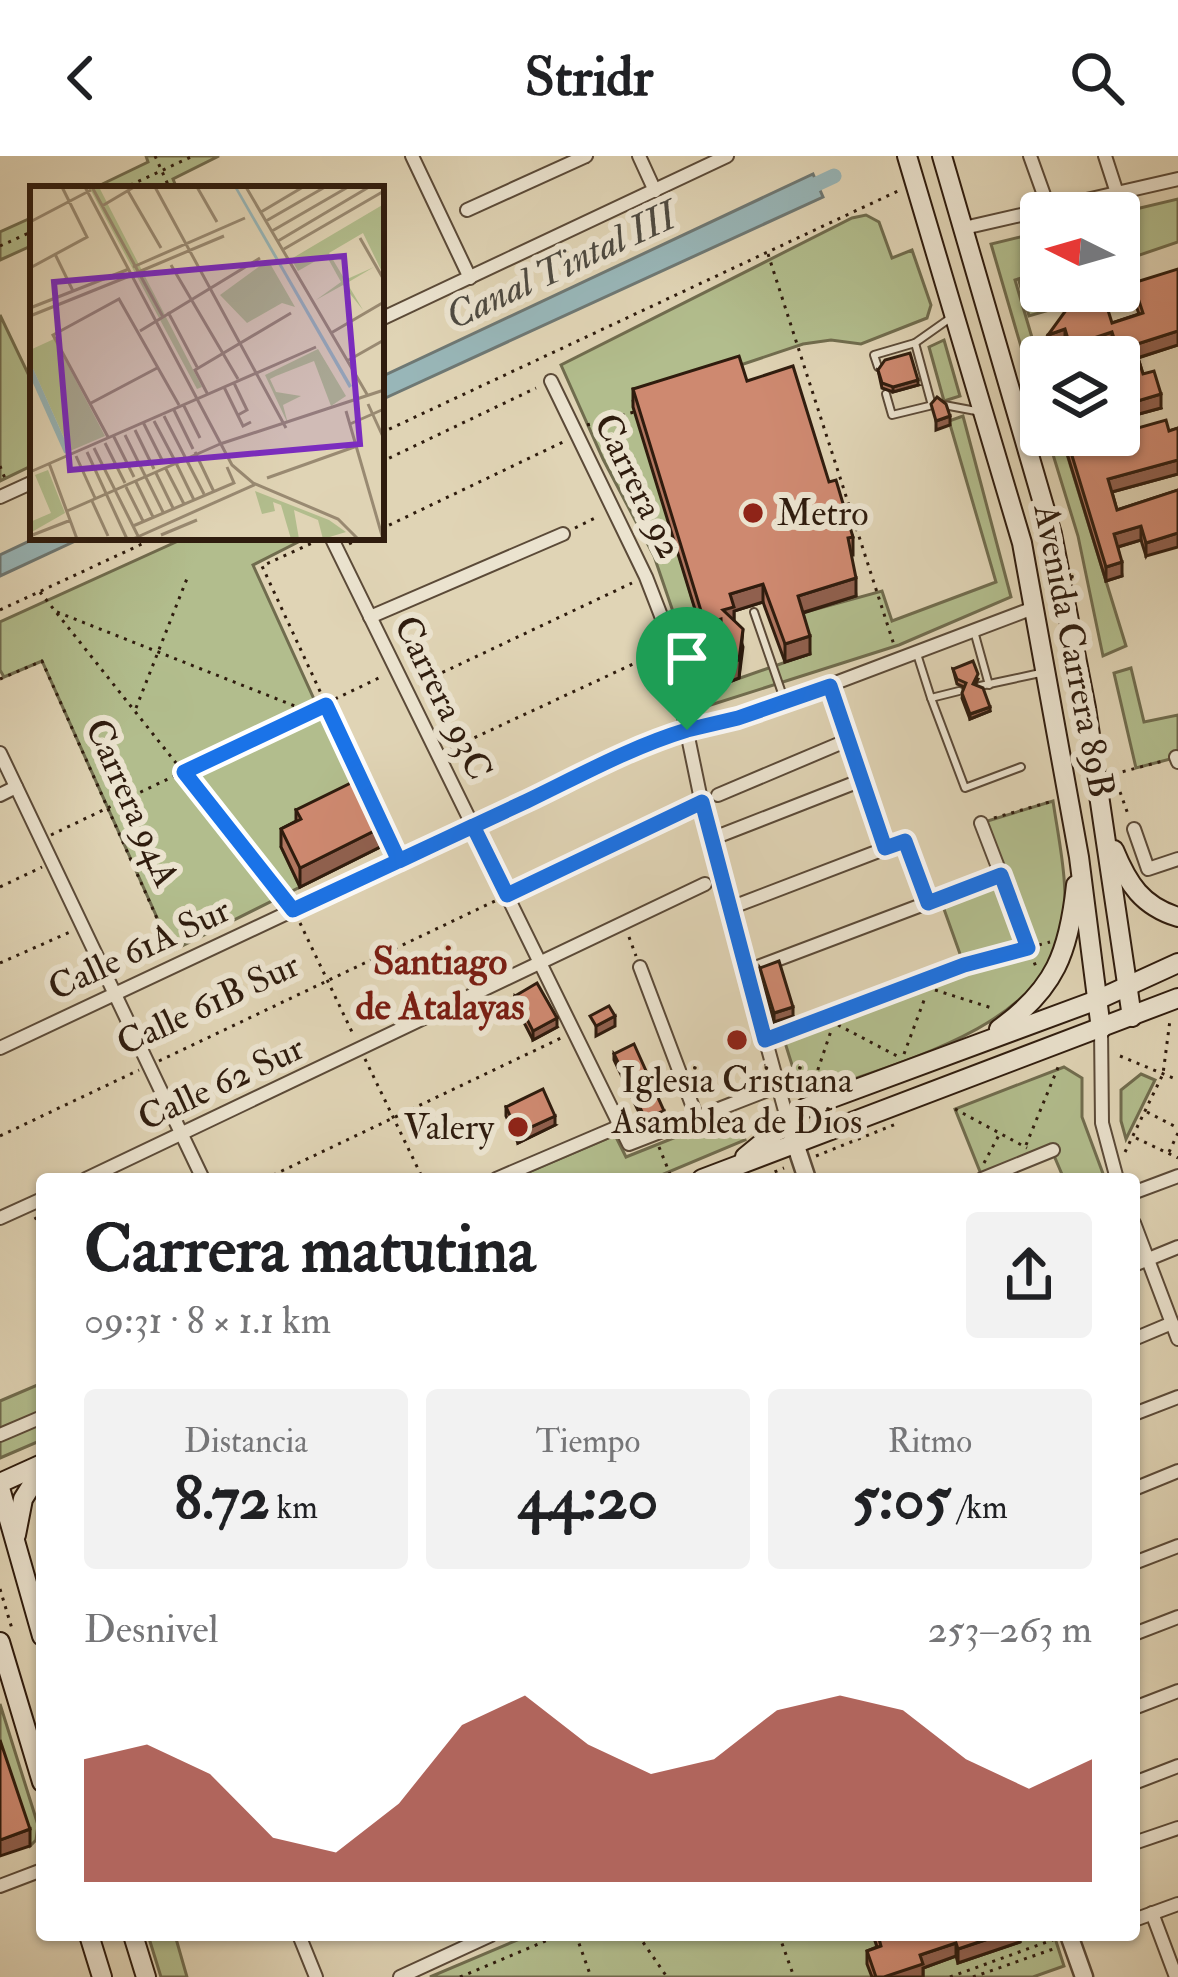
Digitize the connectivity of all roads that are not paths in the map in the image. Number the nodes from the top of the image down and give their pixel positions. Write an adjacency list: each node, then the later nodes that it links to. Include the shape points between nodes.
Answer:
1 (412, 156): 17 (street)
2 (586, 156): 14 (street)
3 (639, 156): 10 (street)
4 (908, 156): 18 (main road, Avenida Carrera 89B)
5 (942, 156): 16 (main road, Avenida Carrera 89B)
6 (1030, 156): 11 (street)
7 (1105, 156): 12 (street)
8 (720, 158): 10 (street)
9 (1178, 179): 13 (street)
10 (655, 191): 17 (street)
11 (1043, 192)
12 (1117, 192)
13 (1121, 192)
14 (467, 210)
15 (1020, 216): 16 (street)
16 (964, 229): 50 (main road, Avenida Carrera 89B, via 1052,534)
17 (470, 278): 19 (street)
18 (956, 313): 20 (lane); 25 (main road, Avenida Carrera 89B)
19 (384, 319)
20 (915, 343): 21 (lane, via 874,355); 23 (lane, via 930,404 892,415)
21 (878, 367)
22 (550, 381): 40 (street, Carrera 92, via 646,577 671,647)
23 (886, 394)
24 (944, 405): 25 (lane)
25 (987, 416): 30 (main road, Avenida Carrera 89B)
26 (30, 483): 27 (street)
27 (0, 497)
28 (563, 534): 32 (street)
29 (330, 540): 32 (street, Carrera 93C)
30 (1036, 607): 33 (street, Calle 61A Sur); 35 (main road, Avenida Carrera 89B)
31 (754, 612): 39 (lane)
32 (370, 617): 49 (street, Carrera 93C)
33 (974, 631): 34 (street, Calle 61A Sur); 35 (lane, via 985,686)
34 (917, 653): 36 (street, Calle 61A Sur); 38 (lane)
35 (1048, 671): 54 (main road, Avenida Carrera 89B)
36 (830, 686): 39 (street, Calle 61A Sur); 41 (street)
37 (959, 691): 38 (lane)
38 (931, 698): 43 (lane, via 965,788)
39 (785, 702): 40 (street, Calle 61A Sur)
40 (687, 730): 49 (street, Calle 61A Sur); 52 (street, Carrera 92)
41 (848, 740): 44 (street); 47 (street)
42 (0, 753): 45 (street)
43 (1021, 767)
44 (862, 780): 52 (street); 53 (street)
45 (16, 788): 46 (street); 66 (street)
46 (0, 795)
47 (718, 795)
48 (981, 823): 57 (street, via 1001,875)
49 (473, 826): 61 (street, Carrera 93C); 66 (street, Calle 61A Sur)
50 (1105, 828): 59 (main road, via 1139,896); 65 (main road, Avenida Carrera 89B)
51 (1134, 830): 55 (street, via 1148,869)
52 (711, 838): 58 (street, Carrera 92)
53 (885, 848): 57 (street, via 905,841); 58 (street)
54 (1079, 857): 67 (main road, Avenida Carrera 89B); 72 (main road, via 1071,925 1051,979)
55 (1178, 859)
56 (705, 884): 61 (street, Calle 62 Sur)
57 (928, 903): 64 (street)
58 (730, 908): 64 (street, Carrera 92)
59 (1178, 917)
60 (1178, 963): 65 (main road)
61 (541, 964): 77 (street, Carrera 93C); 78 (street, Calle 62 Sur)
62 (964, 965): 71 (street)
63 (640, 967): 75 (street)
64 (746, 970): 71 (street, Carrera 92)
65 (1127, 987): 67 (main road); 69 (main road, Avenida Carrera 89B)
66 (115, 994): 73 (street, Calle 61A Sur); 78 (street)
67 (1097, 1000): 70 (main road, Avenida Carrera 89B); 72 (main road)
68 (1174, 1008): 69 (main road)
69 (1132, 1017): 70 (main road)
70 (1101, 1029): 79 (main road); 88 (street, via 1102,1123)
71 (765, 1040): 74 (street, Carrera 92)
72 (976, 1046): 76 (main road, via 805,1108)
73 (0, 1048)
74 (778, 1086): 75 (street); 76 (street, Carrera 92)
75 (697, 1118): 77 (street, Carrera 93C, via 629,1144)
76 (788, 1122): 79 (street, Carrera 92); 81 (main road)
77 (620, 1126): 84 (street)
78 (182, 1135): 82 (street, Calle 62 Sur); 83 (street)
79 (795, 1145): 81 (main road); 86 (street, Carrera 92)
80 (1053, 1150): 87 (street)
81 (736, 1164): 85 (main road)
82 (99, 1173)
83 (200, 1173)
84 (510, 1173)
85 (716, 1173)
86 (805, 1173)
87 (987, 1173)
88 (1115, 1173)
89 (1178, 1175): 90 (street)
90 (1140, 1190)
91 (36, 1202): 92 (street)
92 (0, 1218)
93 (1178, 1247): 94 (street)
94 (1141, 1262): 95 (street)
95 (1172, 1323): 96 (street); 97 (street)
96 (1140, 1336)
97 (1178, 1339)
98 (1178, 1397): 99 (street)
99 (1140, 1412)
100 (36, 1420): 101 (street)
101 (0, 1435)
102 (36, 1470): 105 (main road)
103 (1178, 1471): 106 (street)
104 (36, 1479): 108 (main road, via 18,1514)
105 (0, 1485): 108 (main road)
106 (1140, 1487)
107 (1178, 1546): 109 (street)
108 (17, 1552): 110 (main road)
109 (1140, 1561)
110 (36, 1616)
111 (1178, 1617): 112 (street)
112 (1140, 1632)
113 (0, 1642): 116 (main road)
114 (1178, 1691): 115 (street)
115 (1140, 1706)
116 (36, 1762)
117 (1178, 1766): 118 (street)
118 (1140, 1781)
119 (1178, 1828): 120 (street)
120 (1140, 1841)
121 (36, 1872): 122 (street)
122 (0, 1886)
123 (1178, 1904): 124 (street)
124 (1152, 1913): 125 (street); 136 (street)
125 (1140, 1918)
126 (91, 1941): 131 (main road)
127 (135, 1941): 132 (main road)
128 (300, 1941): 133 (street)
129 (478, 1941): 134 (street)
130 (1069, 1941): 135 (street)
131 (102, 1977)
132 (146, 1977)
133 (316, 1977)
134 (400, 1977)
135 (1084, 1977)
136 (1177, 1977)

